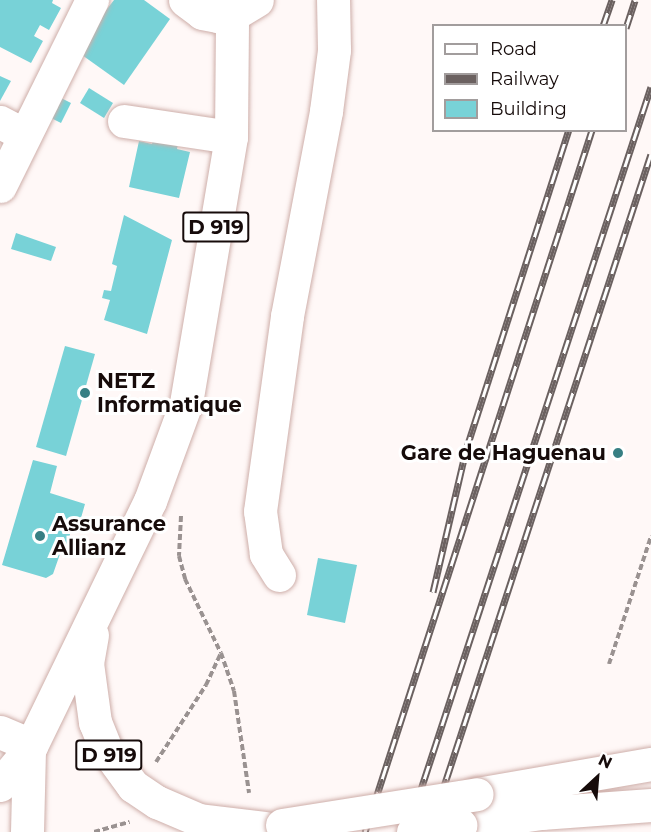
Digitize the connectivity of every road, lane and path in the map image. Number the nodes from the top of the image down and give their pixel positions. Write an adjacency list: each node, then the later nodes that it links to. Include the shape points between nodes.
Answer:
1 (92, 0): 6 (main road)
2 (185, 0): 4 (main road, via 202,12)
3 (333, 0): 11 (main road, via 334,50 326,111 287,316 260,511 266,554)
4 (244, 7): 7 (main road, D 919)
5 (124, 121): 7 (main road)
6 (12, 128): 8 (main road)
7 (231, 137): 12 (main road, D 919, via 186,403 167,463)
8 (0, 186)
9 (183, 506): 13 (path, via 179,556 185,579)
10 (651, 536): 14 (path)
11 (279, 575)
12 (109, 581): 16 (main road, D 919); 22 (main road, D 919, via 87,663 94,722 109,754 133,786 169,808 199,820)
13 (221, 652): 18 (path, via 206,685); 22 (path)
14 (609, 664)
15 (0, 732): 16 (main road)
16 (30, 747): 19 (main road, D 919); 23 (main road, D 919)
17 (651, 764): 22 (main road, bridge, via 477,794)
18 (155, 766)
19 (0, 785)
20 (651, 805): 26 (main road, bridge, via 541,813)
21 (136, 814): 24 (path, via 132,822)
22 (266, 819): 25 (main road)
23 (27, 832)
24 (94, 832)
25 (231, 832)
26 (413, 832)

